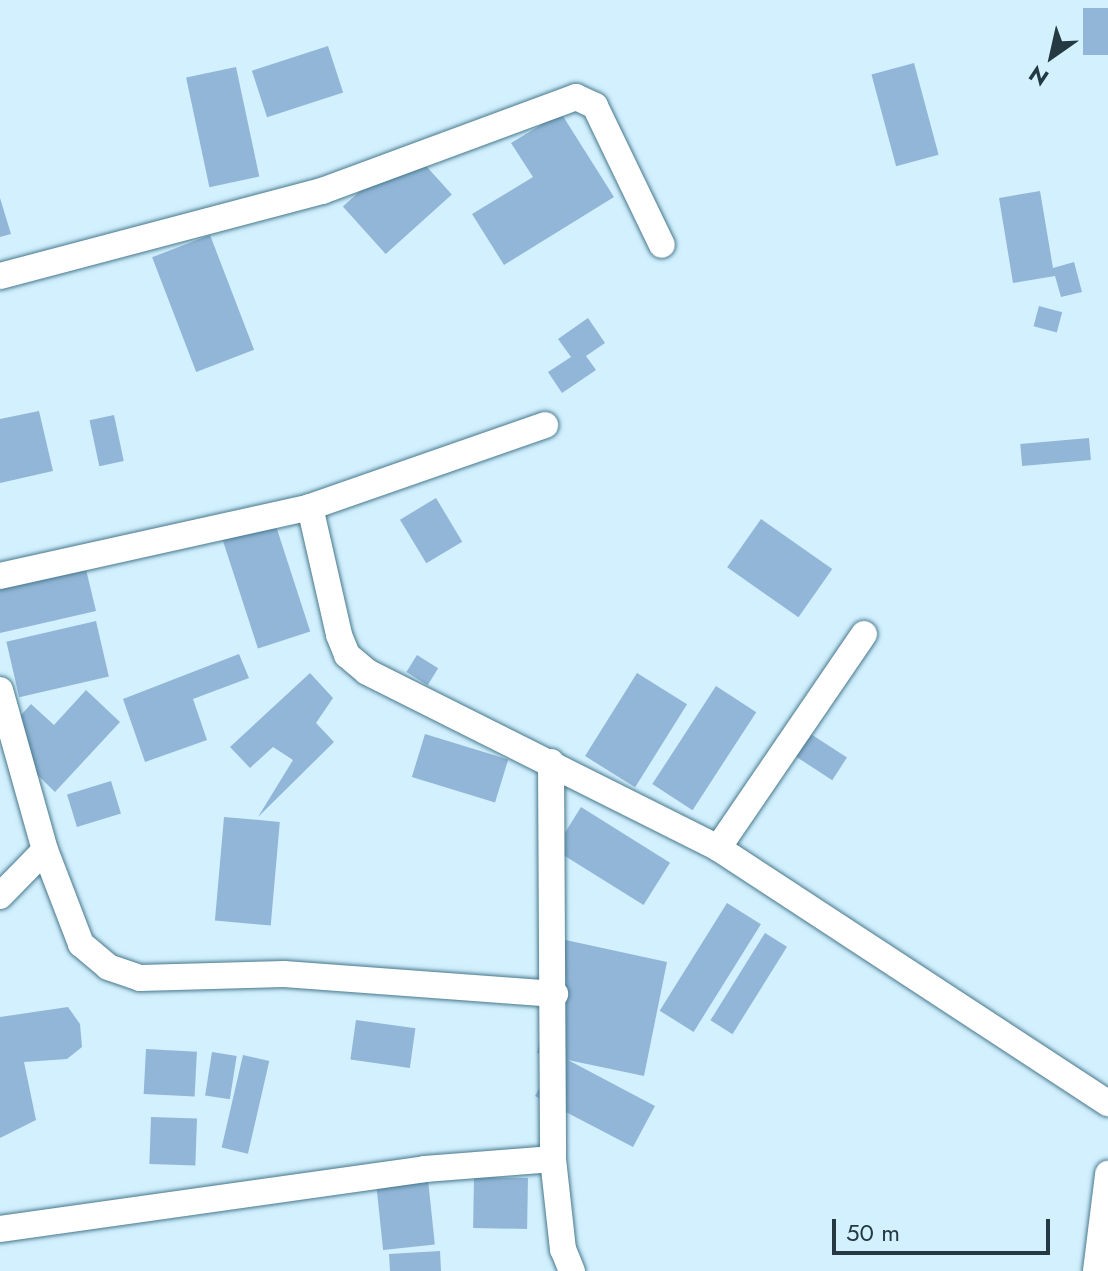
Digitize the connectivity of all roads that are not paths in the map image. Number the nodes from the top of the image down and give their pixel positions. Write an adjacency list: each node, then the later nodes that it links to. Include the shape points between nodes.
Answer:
1 (662, 245): 2 (street, via 595,106 576,97 322,191)
2 (0, 276)
3 (545, 425): 4 (street)
4 (310, 507): 5 (street); 8 (street, via 347,655 367,672)
5 (0, 576)
6 (864, 634): 9 (street)
7 (0, 690): 10 (street)
8 (551, 762): 9 (street); 12 (street)
9 (718, 848): 13 (street)
10 (45, 850): 11 (street); 12 (street, via 81,944 108,967 140,978 284,974)
11 (0, 896)
12 (555, 994): 14 (street)
13 (1108, 1103)
14 (553, 1159): 16 (street, via 425,1169); 17 (street, via 563,1249)
15 (1108, 1174): 18 (street)
16 (0, 1229)
17 (572, 1271)
18 (1096, 1271)

